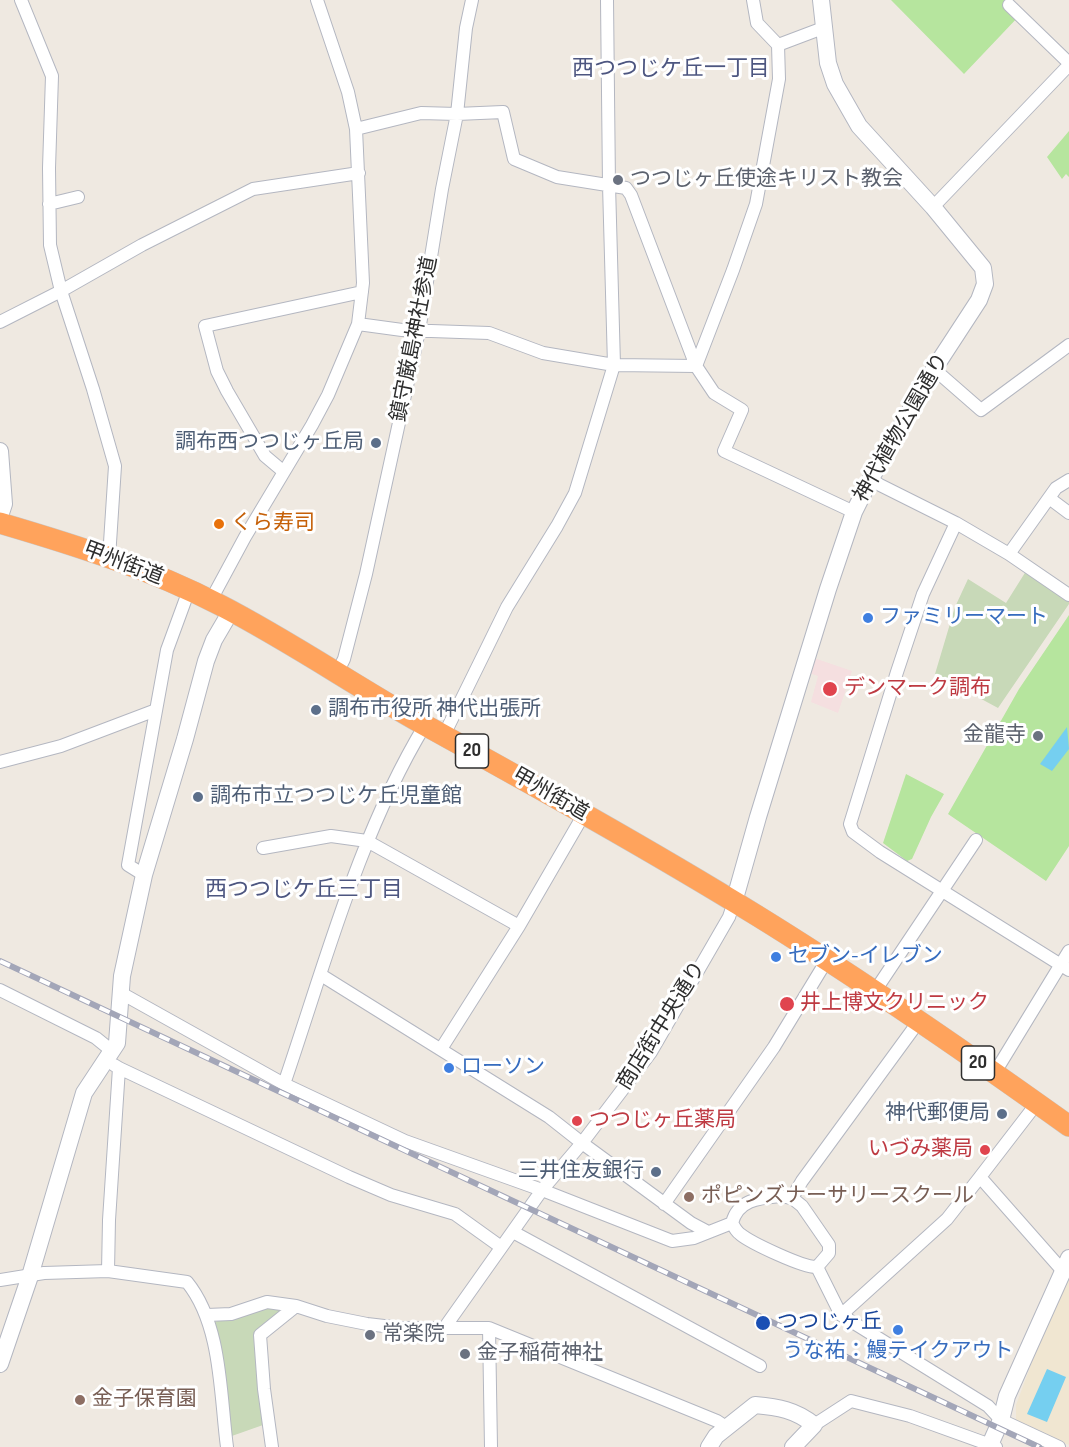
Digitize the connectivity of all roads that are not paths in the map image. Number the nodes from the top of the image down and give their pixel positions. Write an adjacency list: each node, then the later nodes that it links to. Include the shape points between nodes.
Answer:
1 (21, 0): 16 (street, via 52,76)
2 (317, 0): 12 (street, via 348,92)
3 (472, 0): 11 (street, 鎮守厳島神社参道)
4 (608, 0): 14 (street)
5 (753, 0): 9 (street, via 757,23)
6 (821, 0): 8 (street, 神代植物公園通り)
7 (1009, 5): 10 (street)
8 (823, 28): 9 (street); 17 (street, 神代植物公園通り, via 835,84 860,126)
9 (778, 45): 25 (street, via 779,79 756,204)
10 (1069, 64): 17 (street)
11 (458, 114): 12 (street, via 421,113); 14 (street, via 503,112 514,159 557,177); 22 (street, 鎮守厳島神社参道)
12 (356, 129): 13 (street)
13 (359, 173): 18 (street, via 253,189 142,244); 19 (street)
14 (609, 185): 24 (street); 25 (street, via 626,188 631,195)
15 (78, 197): 16 (street)
16 (49, 204): 18 (street, via 50,245)
17 (933, 207): 26 (street, 神代植物公園通り, via 983,268 985,284 979,300)
18 (62, 291): 20 (street); 38 (street, via 115,466)
19 (362, 292): 21 (street); 28 (street, via 205,326 217,371 227,391 265,456)
20 (0, 322)
21 (358, 324): 22 (street); 28 (street, via 328,394)
22 (419, 331): 24 (street, via 489,333 543,353); 43 (street, 鎮守厳島神社参道, via 366,574)
23 (1069, 345): 26 (street, via 981,410)
24 (614, 365): 25 (street); 45 (street, via 575,493)
25 (696, 366): 32 (street, via 714,393 742,410 724,451)
26 (934, 369): 29 (street, 神代植物公園通り)
27 (0, 451): 34 (street, via 4,504)
28 (284, 472): 41 (street)
29 (870, 480): 32 (street, 神代植物公園通り); 36 (street)
30 (1069, 480): 31 (street)
31 (1049, 498): 33 (street); 37 (street)
32 (854, 512): 53 (street, 神代植物公園通り)
33 (1069, 513)
34 (0, 516)
35 (0, 523): 38 (highway, 甲州街道 / 20)
36 (956, 523): 37 (street); 52 (street, via 920,605 850,824 853,832 880,852)
37 (1009, 554): 40 (street)
38 (109, 558): 39 (highway, 甲州街道 / 20)
39 (189, 590): 41 (highway, 甲州街道 / 20); 44 (street, via 167,650)
40 (1069, 595)
41 (211, 600): 42 (highway, 甲州街道 / 20)
42 (231, 611): 43 (highway, 甲州街道 / 20); 51 (street, via 206,661)
43 (337, 673): 45 (highway, 甲州街道 / 20)
44 (156, 710): 46 (street, via 61,746); 51 (street, via 129,865)
45 (435, 730): 47 (highway, 甲州街道 / 20); 49 (street, via 388,794)
46 (0, 762)
47 (584, 814): 53 (highway, 甲州街道 / 20); 54 (street)
48 (975, 840): 52 (street)
49 (367, 841): 50 (street, via 331,836); 54 (street); 58 (street)
50 (263, 848)
51 (144, 875): 61 (street)
52 (943, 890): 57 (street); 60 (street)
53 (734, 902): 56 (highway, 甲州街道 / 20); 69 (street, 商店街中央通り, via 651,1052)
54 (519, 926): 63 (street)
55 (1069, 951): 57 (street)
56 (827, 960): 60 (highway, 甲州街道 / 20); 73 (street, via 774,1047)
57 (1065, 968): 65 (street)
58 (321, 975): 63 (street); 66 (street)
59 (0, 990): 64 (street, via 96,1038)
60 (874, 991): 62 (highway, 甲州街道 / 20)
61 (121, 993): 64 (street); 66 (street)
62 (919, 1021): 65 (highway, 甲州街道 / 20); 72 (street)
63 (441, 1049): 69 (street, via 549,1117)
64 (112, 1059): 77 (street, via 349,1177 455,1214); 80 (street); 81 (street, via 84,1094)
65 (993, 1074): 67 (highway, 甲州街道 / 20)
66 (284, 1084): 71 (street, via 405,1141)
67 (1037, 1103): 68 (highway, 甲州街道 / 20); 70 (street)
68 (1069, 1126)
69 (582, 1143): 71 (street, 商店街中央通り); 73 (street)
70 (980, 1177): 78 (street); 85 (street, via 947,1219)
71 (542, 1190): 75 (street, 商店街中央通り); 76 (street, via 672,1241)
72 (792, 1198): 74 (street, via 758,1199 739,1208); 79 (street, via 829,1245 829,1253)
73 (664, 1204): 76 (street)
74 (732, 1223): 76 (street); 79 (street, via 746,1238 804,1265)
75 (513, 1232): 77 (street, 商店街中央通り); 89 (street)
76 (708, 1232)
77 (501, 1247): 86 (street, 商店街中央通り)
78 (1066, 1264): 90 (street, via 1007,1396)
79 (817, 1267): 85 (street)
80 (108, 1271): 81 (street); 84 (street, via 187,1282)
81 (30, 1276): 82 (street); 88 (street)
82 (0, 1280)
83 (296, 1306): 84 (street, via 267,1302 231,1314); 86 (street, via 368,1324); 95 (street, via 260,1335)
84 (207, 1315): 94 (street, via 218,1366)
85 (841, 1315): 90 (street, via 988,1406)
86 (445, 1327): 87 (street)
87 (489, 1328): 92 (street); 96 (street)
88 (0, 1364)
89 (760, 1366)
90 (1001, 1420): 93 (street); 99 (street)
91 (814, 1425): 92 (street, via 787,1409 755,1405); 93 (street, via 850,1401 910,1416); 98 (street)
92 (726, 1427): 97 (street)
93 (992, 1446)
94 (227, 1447)
95 (272, 1447)
96 (491, 1447)
97 (709, 1447)
98 (793, 1447)
99 (1059, 1447)

